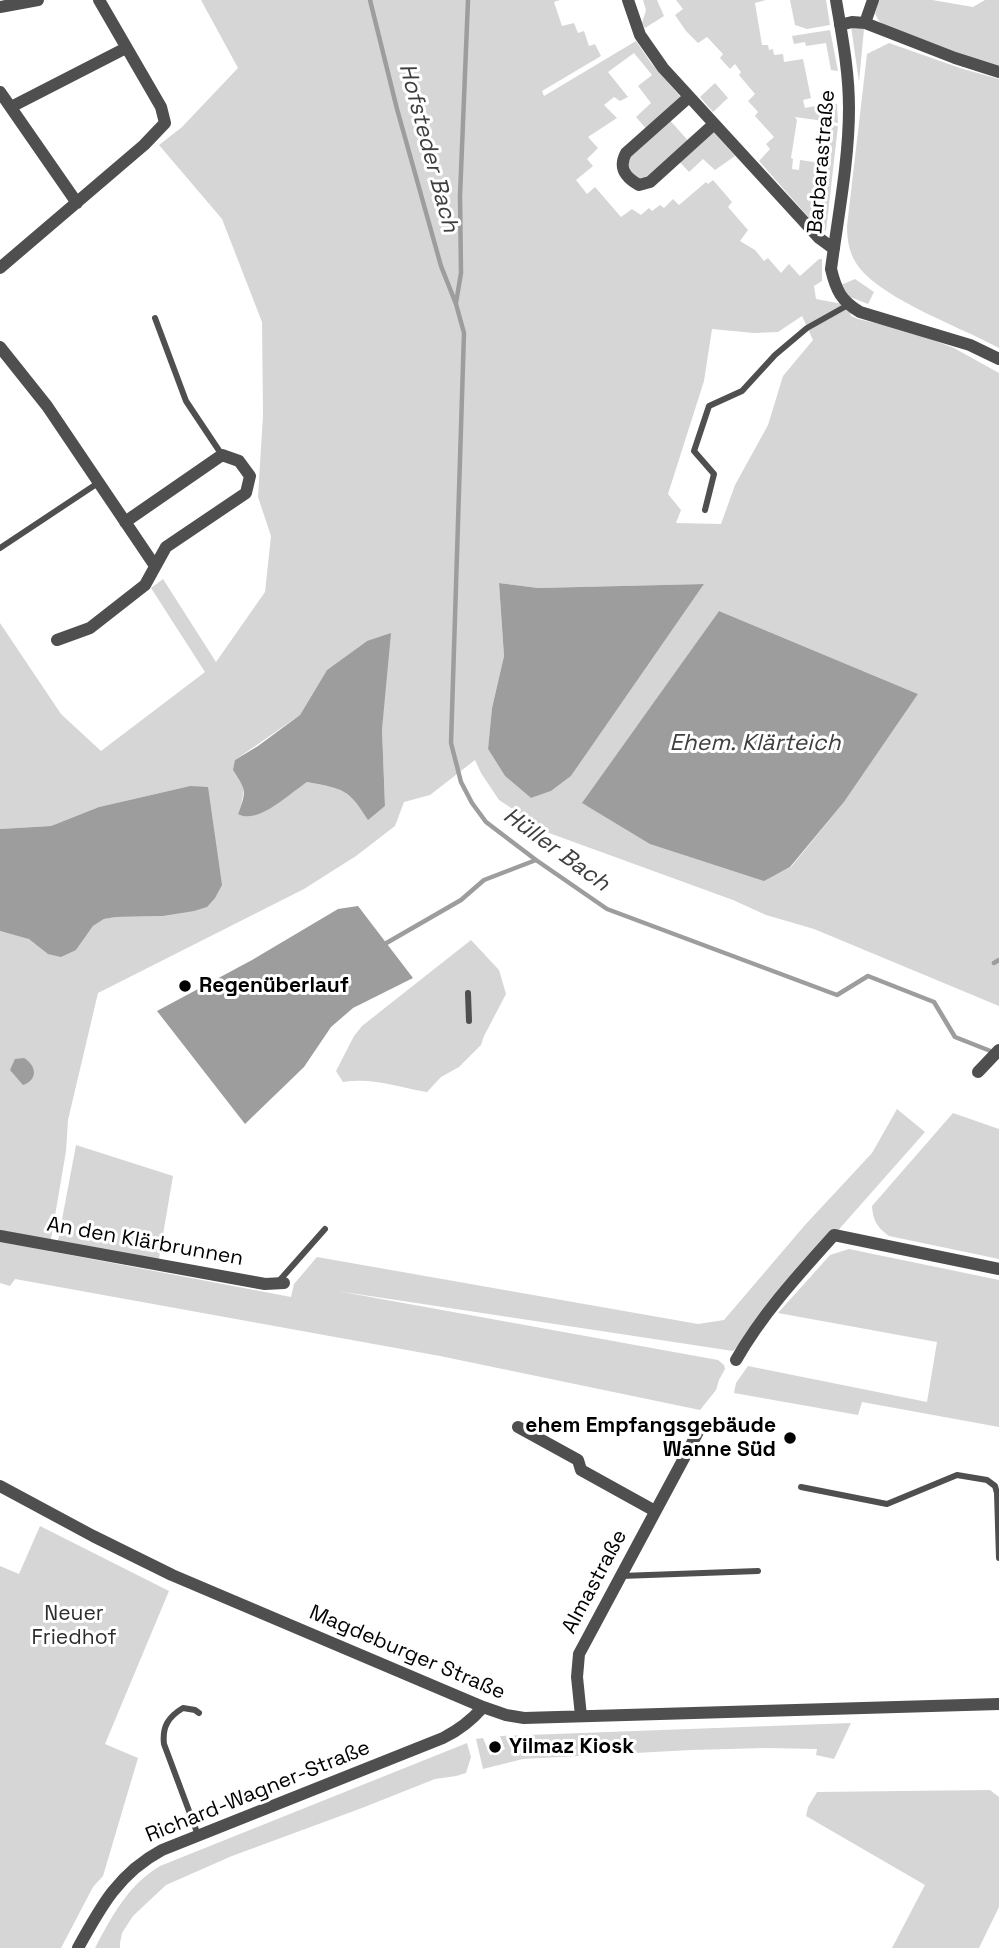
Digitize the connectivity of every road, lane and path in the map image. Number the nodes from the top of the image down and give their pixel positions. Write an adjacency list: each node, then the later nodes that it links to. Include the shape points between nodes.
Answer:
1 (38, 0): 6 (street)
2 (99, 0): 9 (street)
3 (628, 0): 12 (street, via 640,35)
4 (836, 0): 8 (street, Barbarastraße)
5 (873, 0): 7 (street)
6 (0, 6)
7 (865, 23): 8 (street); 10 (street)
8 (840, 25): 16 (street, Barbarastraße, via 849,106)
9 (126, 48): 13 (street); 15 (street, via 165,122)
10 (999, 72)
11 (0, 92): 13 (street)
12 (689, 97): 14 (street); 14 (street, via 626,153 623,172 630,180 639,185 650,182)
13 (11, 107): 15 (street)
14 (714, 124): 16 (street, via 819,238)
15 (77, 203): 17 (street)
16 (834, 248): 18 (street, Barbarastraße, via 831,270 835,287)
17 (0, 268)
18 (848, 305): 21 (street); 24 (lane, via 807,328 742,391 709,406 694,451 715,474)
19 (155, 318): 22 (lane, via 186,401)
20 (0, 347): 23 (street, via 47,406)
21 (999, 359)
22 (222, 455): 25 (street); 27 (street, via 239,461 250,477 246,493 166,547)
23 (98, 483): 25 (street); 26 (lane)
24 (705, 510)
25 (125, 522): 27 (street)
26 (0, 548)
27 (155, 566): 28 (street, via 145,585 90,628)
28 (57, 640)
29 (468, 993): 30 (lane)
30 (469, 1021)
31 (999, 1050): 32 (street)
32 (978, 1072)
33 (325, 1229): 36 (lane)
34 (0, 1236): 36 (street, An den Klärbrunnen, via 265,1284)
35 (999, 1269): 37 (street, via 834,1236 773,1304)
36 (281, 1283)
37 (736, 1360)
38 (518, 1427): 42 (street, via 579,1460 581,1470)
39 (698, 1432): 42 (street, Almastraße)
40 (0, 1486): 47 (street, Magdeburger Straße, via 172,1575)
41 (801, 1487): 43 (lane, via 887,1504 957,1475 987,1480 997,1493)
42 (655, 1511): 45 (street, Almastraße)
43 (999, 1558)
44 (758, 1571): 45 (lane)
45 (621, 1576): 49 (street, Almastraße, via 579,1654)
46 (999, 1704): 49 (street, Magdeburger Straße)
47 (483, 1707): 49 (street, Magdeburger Straße, via 524,1718); 50 (street, Richard-Wagner-Straße, via 461,1729 443,1738)
48 (199, 1713): 50 (lane, via 183,1708 173,1714 163,1733)
49 (581, 1716)
50 (198, 1835): 51 (street, Richard-Wagner-Straße, via 131,1870 101,1907)
51 (78, 1948)

